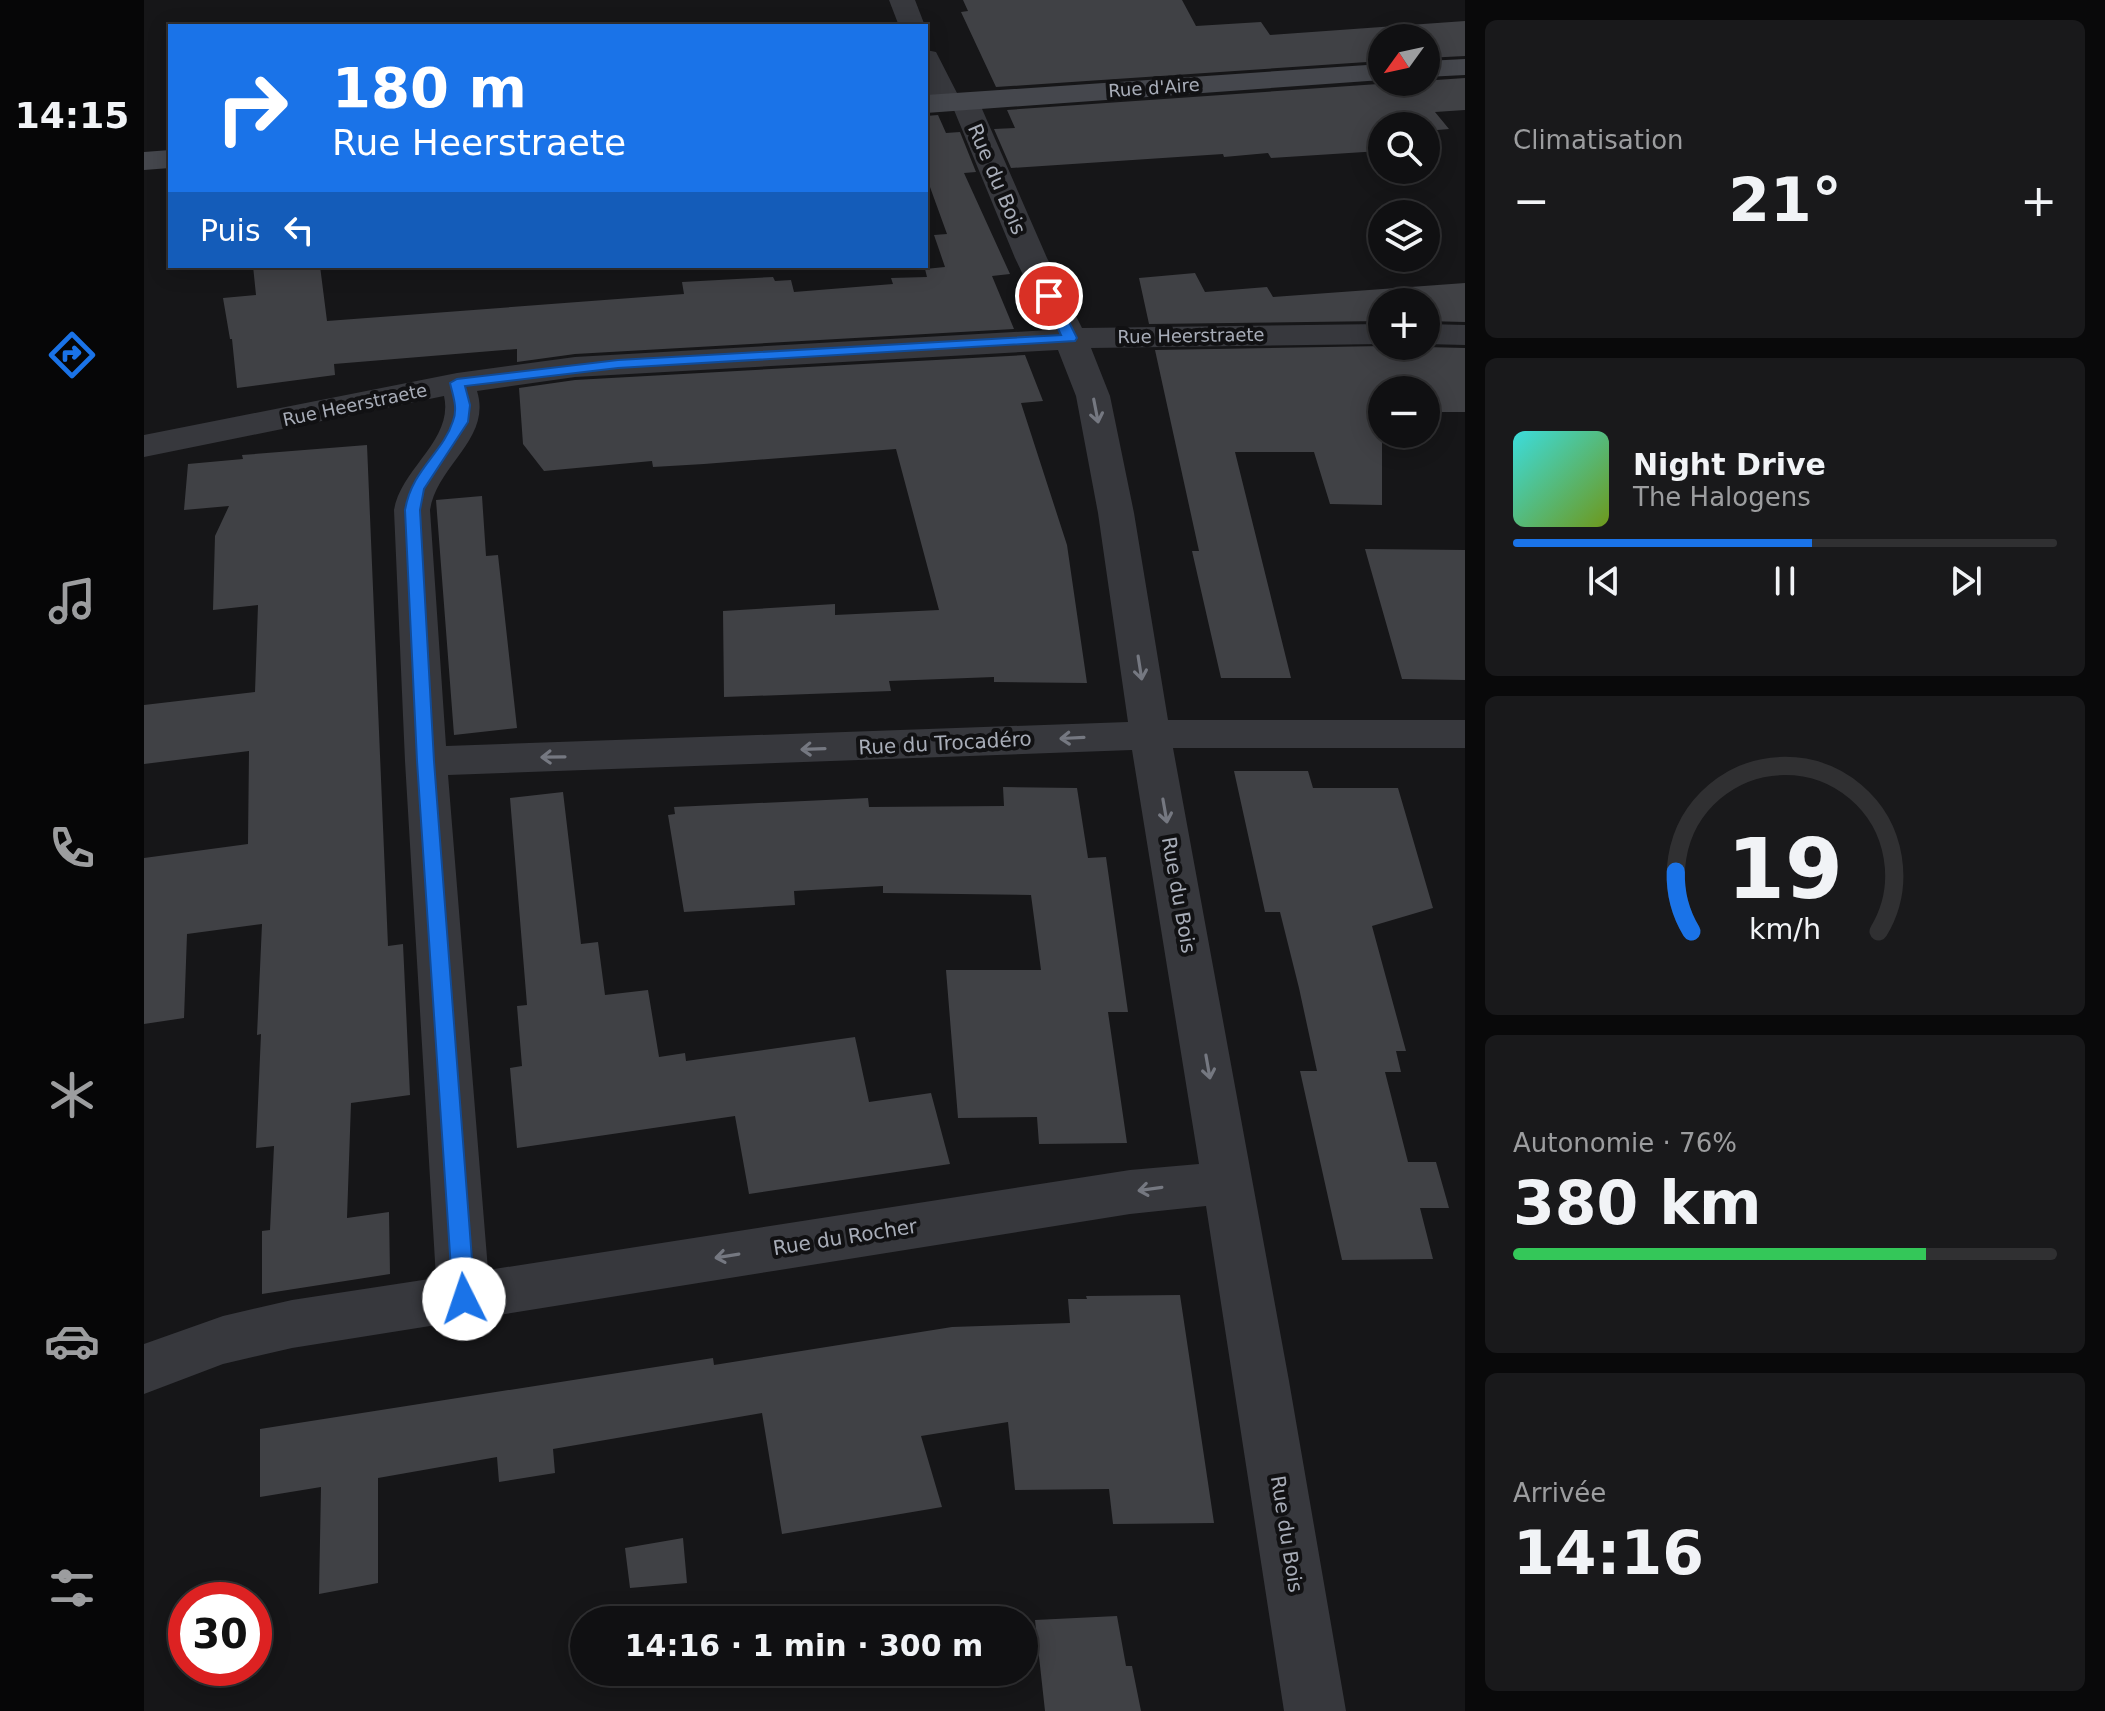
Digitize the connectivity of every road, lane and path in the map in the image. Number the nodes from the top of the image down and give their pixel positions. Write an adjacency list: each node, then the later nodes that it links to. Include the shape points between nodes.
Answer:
1 (902, 0): 2 (street)
2 (911, 24)
3 (928, 62): 7 (street, Rue du Bois)
4 (1465, 67): 5 (main road)
5 (1440, 68)
6 (1368, 73): 7 (main road, Rue d'Aire)
7 (946, 103): 13 (street, Rue du Bois)
8 (168, 159): 9 (main road)
9 (144, 161)
10 (1368, 334): 13 (street, Rue Heerstraete)
11 (1440, 334): 12 (street)
12 (1465, 335)
13 (1070, 338): 14 (street, Rue Heerstraete, via 612,364); 16 (street, Rue du Bois, one-way to 16, via 1093,396)
14 (457, 383): 15 (street, Rue Heerstraete); 18 (street, via 463,405 460,422 412,502)
15 (144, 446)
16 (1150, 734): 17 (street, Rue du Trocadéro); 18 (street, Rue du Trocadéro, one-way to 18); 19 (street, Rue du Bois, one-way to 19)
17 (1465, 734)
18 (426, 761): 20 (street)
19 (1228, 1183): 20 (street, Rue du Rocher, one-way to 20, via 1130,1192); 22 (street, Rue du Bois)
20 (464, 1299): 21 (street, Rue du Rocher, via 255,1332)
21 (144, 1369)
22 (1315, 1711)

